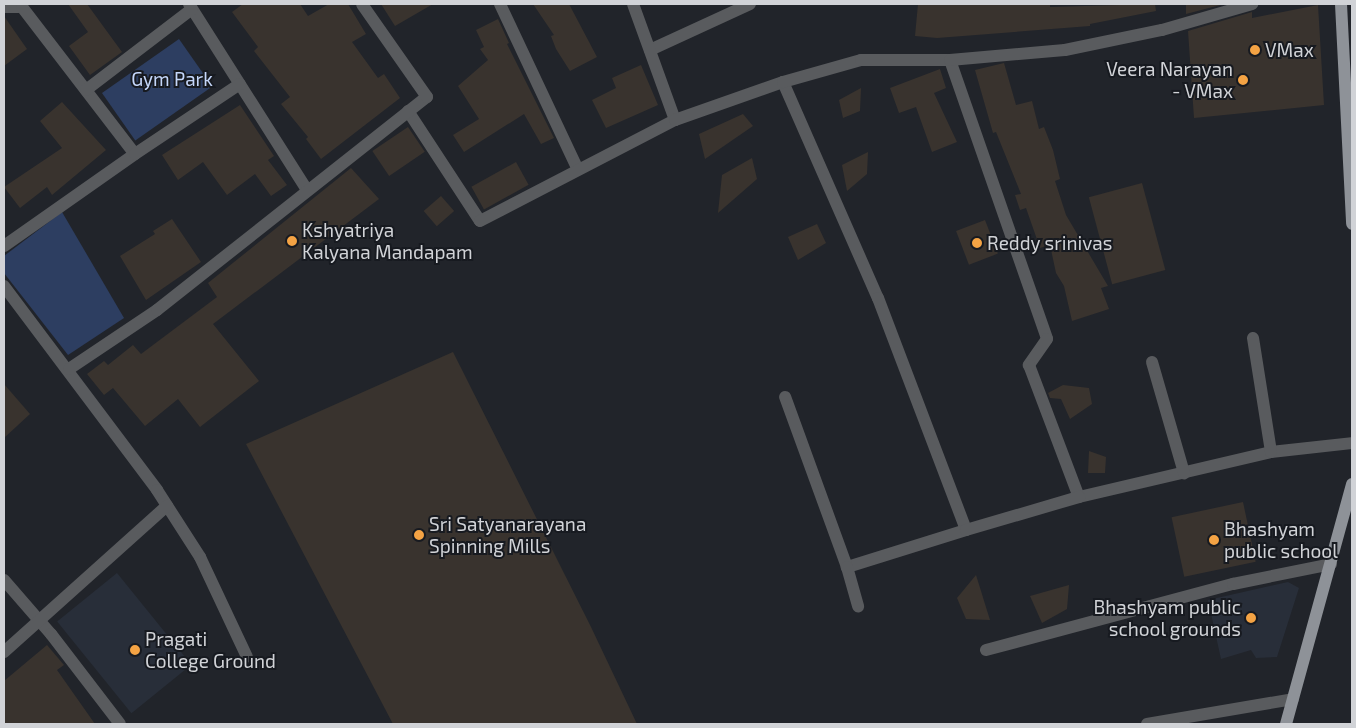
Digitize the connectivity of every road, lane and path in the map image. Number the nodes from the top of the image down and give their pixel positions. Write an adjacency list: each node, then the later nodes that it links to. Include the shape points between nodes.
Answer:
1 (362, 4): 14 (street, via 427,97)
2 (500, 4): 17 (street)
3 (633, 4): 9 (street)
4 (750, 4): 9 (street)
5 (1252, 4): 10 (street, via 1162,30 1065,50)
6 (1341, 4): 19 (main road)
7 (191, 6): 12 (street); 13 (street)
8 (4, 7): 13 (street, via 22,6)
9 (650, 50): 15 (street)
10 (950, 60): 11 (street, via 861,60); 30 (street, via 1047,338 1029,365)
11 (783, 82): 15 (street); 32 (street, via 878,298)
12 (240, 84): 16 (street); 18 (street)
13 (86, 90): 16 (street)
14 (408, 111): 17 (street, via 480,221); 18 (street)
15 (675, 120): 17 (street)
16 (135, 154): 20 (street)
17 (578, 170)
18 (307, 190): 24 (street, via 157,310)
19 (1352, 224)
20 (4, 246)
21 (4, 286): 24 (street)
22 (1253, 338): 27 (street)
23 (1152, 362): 28 (street)
24 (68, 369): 31 (street)
25 (785, 397): 34 (street)
26 (1352, 444): 27 (street)
27 (1271, 452): 28 (street)
28 (1184, 473): 30 (street)
29 (1352, 484): 33 (main road)
30 (1079, 497): 32 (street)
31 (167, 506): 37 (street); 40 (street, via 200,557)
32 (966, 530): 34 (street)
33 (1330, 564): 38 (street, via 1233,584); 41 (main road)
34 (847, 567): 36 (street)
35 (4, 580): 37 (street)
36 (858, 606)
37 (39, 620): 39 (street); 42 (street)
38 (986, 650)
39 (4, 652)
40 (247, 657)
41 (1293, 698): 43 (street); 44 (main road)
42 (120, 724)
43 (1147, 724)
44 (1286, 724)

